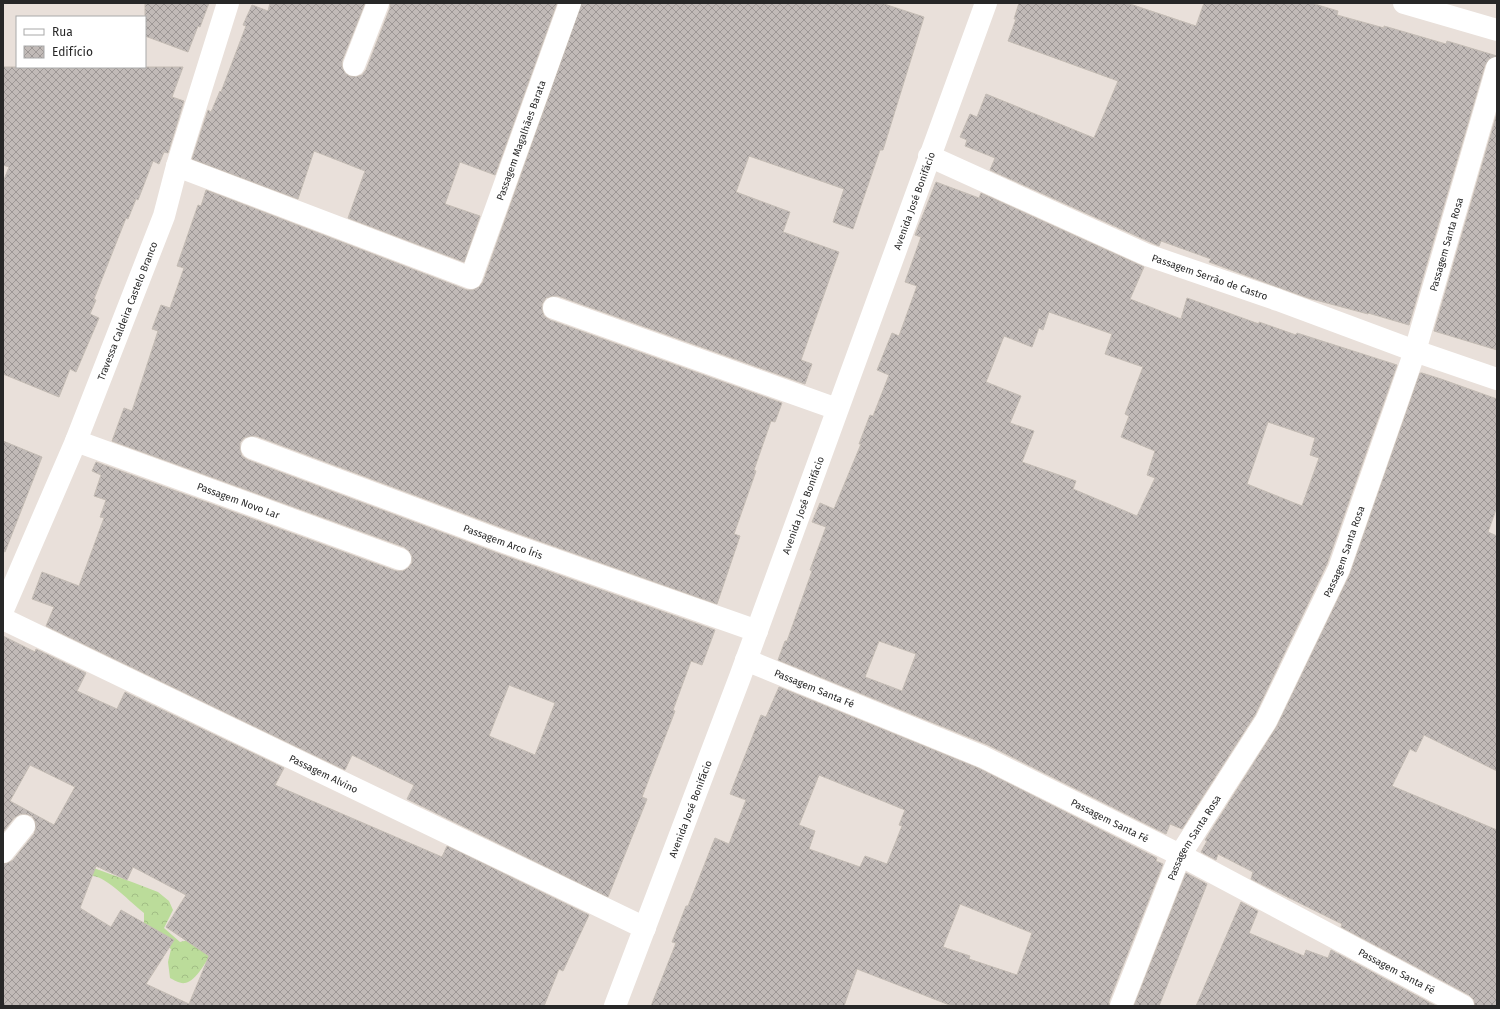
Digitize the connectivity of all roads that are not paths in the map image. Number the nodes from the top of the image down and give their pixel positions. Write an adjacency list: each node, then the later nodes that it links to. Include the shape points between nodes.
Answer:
1 (228, 3): 10 (street, Travessa Caldeira Castelo Branco)
2 (378, 3): 7 (street)
3 (570, 3): 10 (street, Passagem Magalhães Barata, via 471,278)
4 (986, 3): 9 (street, Avenida José Bonifácio)
5 (1404, 3): 6 (street)
6 (1497, 30)
7 (354, 65)
8 (1497, 68): 12 (street, Passagem Santa Rosa)
9 (929, 156): 12 (street, Passagem Serrão de Castro, via 1147,255); 14 (street, Avenida José Bonifácio)
10 (177, 166): 15 (street, Travessa Caldeira Castelo Branco, via 164,216)
11 (554, 308): 14 (street)
12 (1415, 351): 13 (street, Passagem Serrão de Castro); 24 (street, Passagem Santa Rosa, via 1339,569 1266,721)
13 (1497, 379)
14 (837, 410): 20 (street, Avenida José Bonifácio)
15 (76, 441): 17 (street, Passagem Novo Lar); 18 (street, Travessa Caldeira Castelo Branco)
16 (252, 448): 20 (street, Passagem Arco Íris, via 504,542)
17 (400, 559)
18 (3, 610)
19 (3, 619): 25 (street, Passagem Alvino)
20 (757, 630): 21 (street, Avenida José Bonifácio)
21 (746, 660): 24 (street, Passagem Santa Fé, via 982,757); 25 (street, Avenida José Bonifácio)
22 (24, 826): 23 (street)
23 (3, 852)
24 (1180, 855): 27 (street, Passagem Santa Rosa); 28 (street, Passagem Santa Fé)
25 (645, 928): 26 (street, Avenida José Bonifácio)
26 (615, 1006)
27 (1121, 1006)
28 (1463, 1006)

